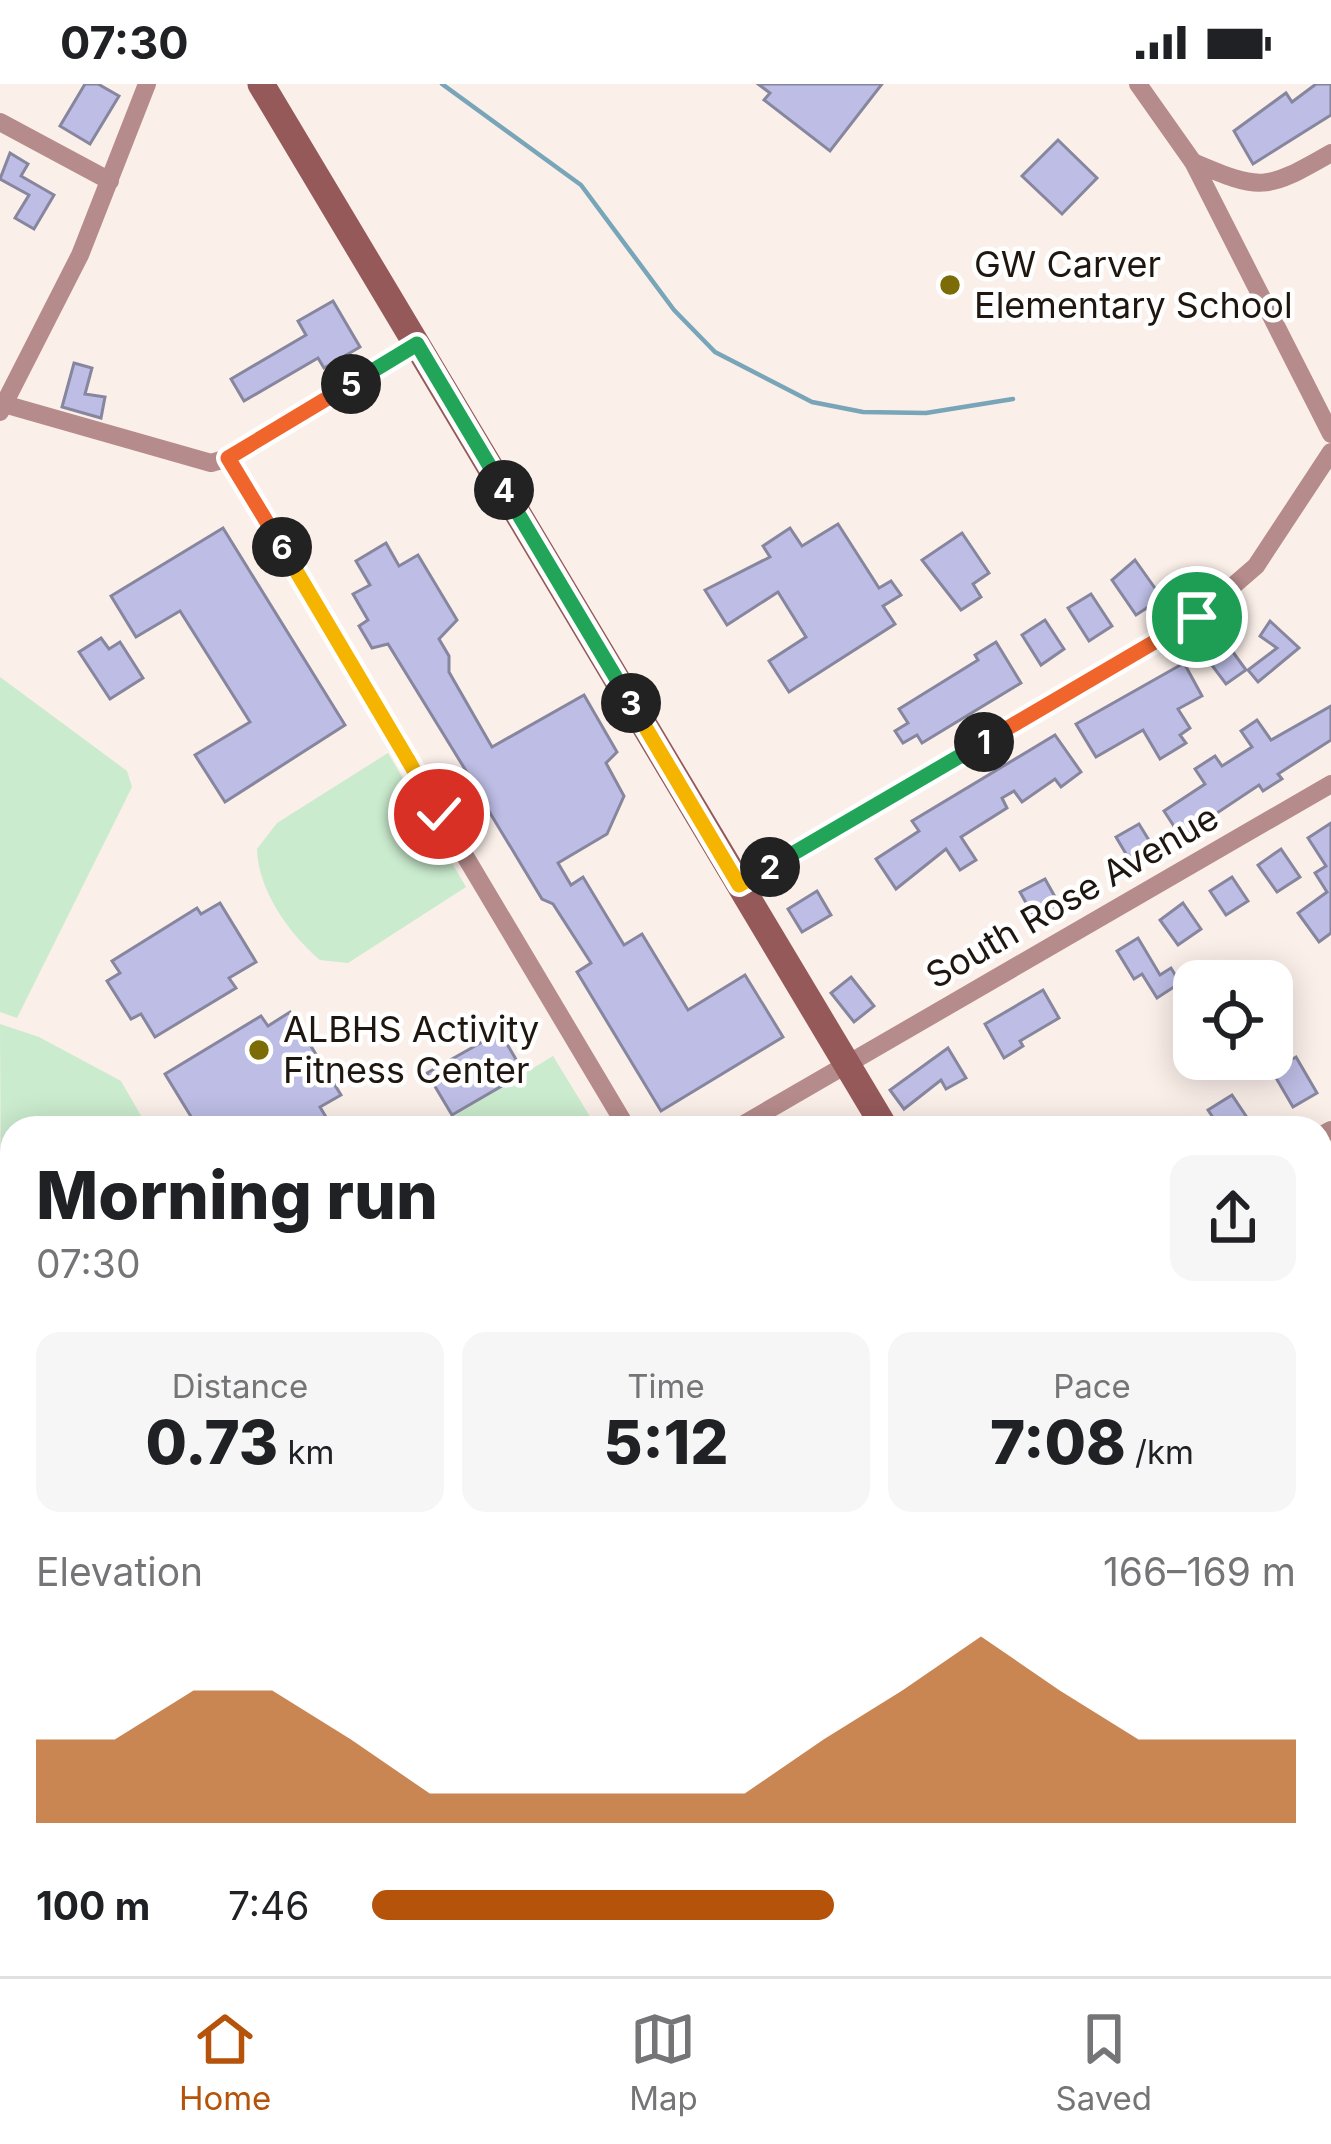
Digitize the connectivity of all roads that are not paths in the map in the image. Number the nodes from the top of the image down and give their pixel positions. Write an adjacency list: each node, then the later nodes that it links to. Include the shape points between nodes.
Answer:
1 (147, 84): 7 (street)
2 (261, 84): 8 (main road)
3 (1138, 84): 6 (street)
4 (0, 122): 7 (street)
5 (1331, 153): 6 (street, via 1256,186)
6 (1193, 162): 10 (street)
7 (110, 181): 9 (street)
8 (417, 344): 12 (street); 14 (main road)
9 (2, 407): 12 (street, via 181,457)
10 (1331, 434)
11 (1331, 452): 14 (street, via 1256,566 1197,617)
12 (228, 458): 16 (street)
13 (1331, 784): 15 (street, South Rose Avenue)
14 (739, 885): 15 (main road)
15 (847, 1064): 17 (street, South Rose Avenue); 18 (main road)
16 (620, 1116)
17 (758, 1116)
18 (878, 1116)

